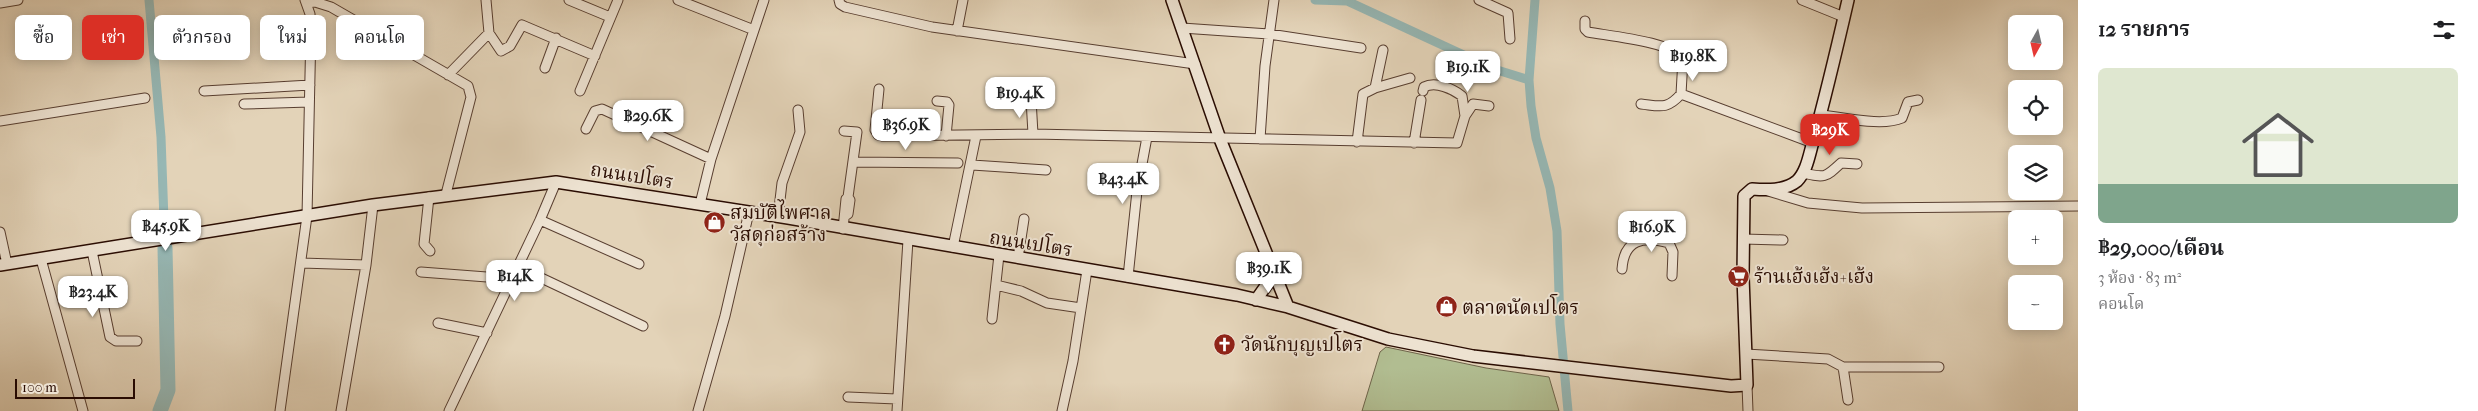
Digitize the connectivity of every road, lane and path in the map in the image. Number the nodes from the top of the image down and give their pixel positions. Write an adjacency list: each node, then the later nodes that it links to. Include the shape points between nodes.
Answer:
1 (18, 0): 15 (street)
2 (569, 0): 16 (street)
3 (618, 0): 16 (street)
4 (678, 0): 20 (street)
5 (764, 0): 20 (street)
6 (839, 0): 21 (street, via 845,8)
7 (963, 0): 21 (street)
8 (1172, 0): 19 (street)
9 (1479, 0): 25 (street, via 1508,13)
10 (1802, 0): 17 (street)
11 (1848, 0): 17 (street)
12 (306, 1): 31 (street, via 331,7); 33 (street, via 311,28)
13 (1274, 1): 23 (street)
14 (488, 2): 22 (street)
15 (0, 3)
16 (610, 17): 28 (street)
17 (1844, 17): 48 (street)
18 (1585, 20): 39 (street, via 1588,32 1667,47 1682,56)
19 (1182, 28): 23 (street); 29 (street)
20 (754, 30): 62 (street)
21 (957, 31): 29 (street)
22 (489, 33): 24 (street, via 501,51 510,46 522,25); 31 (street)
23 (1269, 34): 26 (street); 58 (street)
24 (556, 38): 28 (street); 30 (street)
25 (1510, 39)
26 (1361, 48)
27 (1383, 50): 34 (street)
28 (595, 56): 37 (street)
29 (1195, 64): 57 (street)
30 (545, 68)
31 (448, 75): 71 (street, via 468,86 471,97)
32 (1410, 78): 34 (street)
33 (310, 86): 36 (street); 43 (street)
34 (1375, 88): 59 (street, via 1366,91 1360,101)
35 (879, 89): 54 (street, via 875,130 878,135)
36 (204, 91)
37 (580, 91)
38 (1023, 93): 53 (street, via 1031,99)
39 (1681, 94): 45 (street, via 1673,103 1663,106); 60 (street)
40 (145, 98): 50 (street)
41 (937, 100): 54 (street, via 950,105)
42 (1918, 100): 48 (street, via 1908,102 1902,118 1896,121)
43 (310, 102): 44 (street); 77 (street)
44 (244, 104)
45 (1641, 104)
46 (1489, 106): 49 (street, via 1473,104)
47 (798, 110): 78 (street, via 800,132 782,183)
48 (1821, 115): 60 (street)
49 (1465, 116): 61 (street, via 1457,143); 61 (street, via 1464,101 1452,89 1424,87)
50 (0, 121)
51 (586, 130): 62 (street, via 595,111 602,109)
52 (844, 131): 63 (street, via 856,132)
53 (1033, 134): 55 (street); 56 (street)
54 (946, 136): 55 (street)
55 (976, 136): 66 (street)
56 (1147, 137): 57 (street); 102 (street, via 1137,191)
57 (1220, 139): 58 (street); 99 (street)
58 (1260, 139): 59 (street)
59 (1357, 142): 61 (street)
60 (1813, 142): 68 (street)
61 (1414, 143)
62 (712, 159): 73 (street)
63 (853, 162): 64 (street); 81 (street)
64 (958, 163)
65 (1857, 164): 68 (street, via 1841,163 1822,177)
66 (972, 165): 67 (street); 86 (street)
67 (1046, 170)
68 (1803, 173): 70 (street, via 1789,186)
69 (556, 182): 71 (street, ถนนเปโตร); 73 (street, ถนนเปโตร); 80 (street)
70 (1764, 190): 75 (street, via 1808,203 1862,208); 83 (street, via 1752,189 1744,196)
71 (446, 194): 72 (street, ถนนเปโตร)
72 (429, 197): 74 (street, ถนนเปโตร); 88 (street, via 424,244)
73 (700, 204): 76 (street, ถนนเปโตร)
74 (373, 205): 77 (street, ถนนเปโตร); 95 (street)
75 (2078, 206)
76 (749, 212): 78 (street, ถนนเปโตร); 124 (street, via 725,316)
77 (307, 216): 87 (street, ถนนเปโตร); 92 (street)
78 (778, 217): 81 (street, ถนนเปโตร)
79 (1024, 219): 90 (street)
80 (540, 220): 94 (street); 96 (street)
81 (843, 229): 84 (street, ถนนเปโตร)
82 (0, 232): 93 (street)
83 (1743, 239): 85 (street); 113 (street)
84 (908, 240): 86 (street, ถนนเปโตร); 118 (street)
85 (1783, 240)
86 (953, 247): 89 (street, ถนนเปโตร)
87 (92, 250): 91 (street, ถนนเปโตร); 112 (street, via 110,338)
88 (430, 251)
89 (999, 255): 90 (street, ถนนเปโตร); 104 (street)
90 (1018, 258): 98 (street, ถนนเปโตร)
91 (41, 259): 93 (street, ถนนเปโตร); 120 (street)
92 (302, 263): 95 (street); 121 (street)
93 (3, 264)
94 (639, 264)
95 (366, 265): 122 (street)
96 (518, 267): 103 (street); 110 (street)
97 (1622, 269): 101 (street, via 1623,256 1639,240 1664,242 1672,247)
98 (1087, 270): 102 (street, ถนนเปโตร); 107 (street)
99 (1273, 271): 105 (street); 106 (street)
100 (421, 272): 103 (street)
101 (1672, 276)
102 (1128, 277): 105 (street, ถนนเปโตร)
103 (512, 279): 111 (street)
104 (996, 285): 107 (street, via 1021,291 1047,303); 108 (street)
105 (1256, 300): 106 (street, ถนนเปโตร)
106 (1288, 307): 116 (street, ถนนเปโตร, via 1388,339 1473,356)
107 (1081, 308): 126 (street)
108 (992, 319)
109 (438, 323): 111 (street)
110 (644, 326)
111 (487, 333): 123 (street)
112 (137, 341)
113 (1746, 354): 115 (street, via 1828,359); 116 (street)
114 (1939, 366): 115 (street)
115 (1843, 367): 119 (street)
116 (1746, 386): 127 (street)
117 (848, 397): 118 (street)
118 (897, 399): 125 (street)
119 (1848, 400)
120 (83, 411)
121 (280, 411)
122 (340, 411)
123 (449, 411)
124 (698, 411)
125 (897, 411)
126 (1062, 411)
127 (1748, 411)

